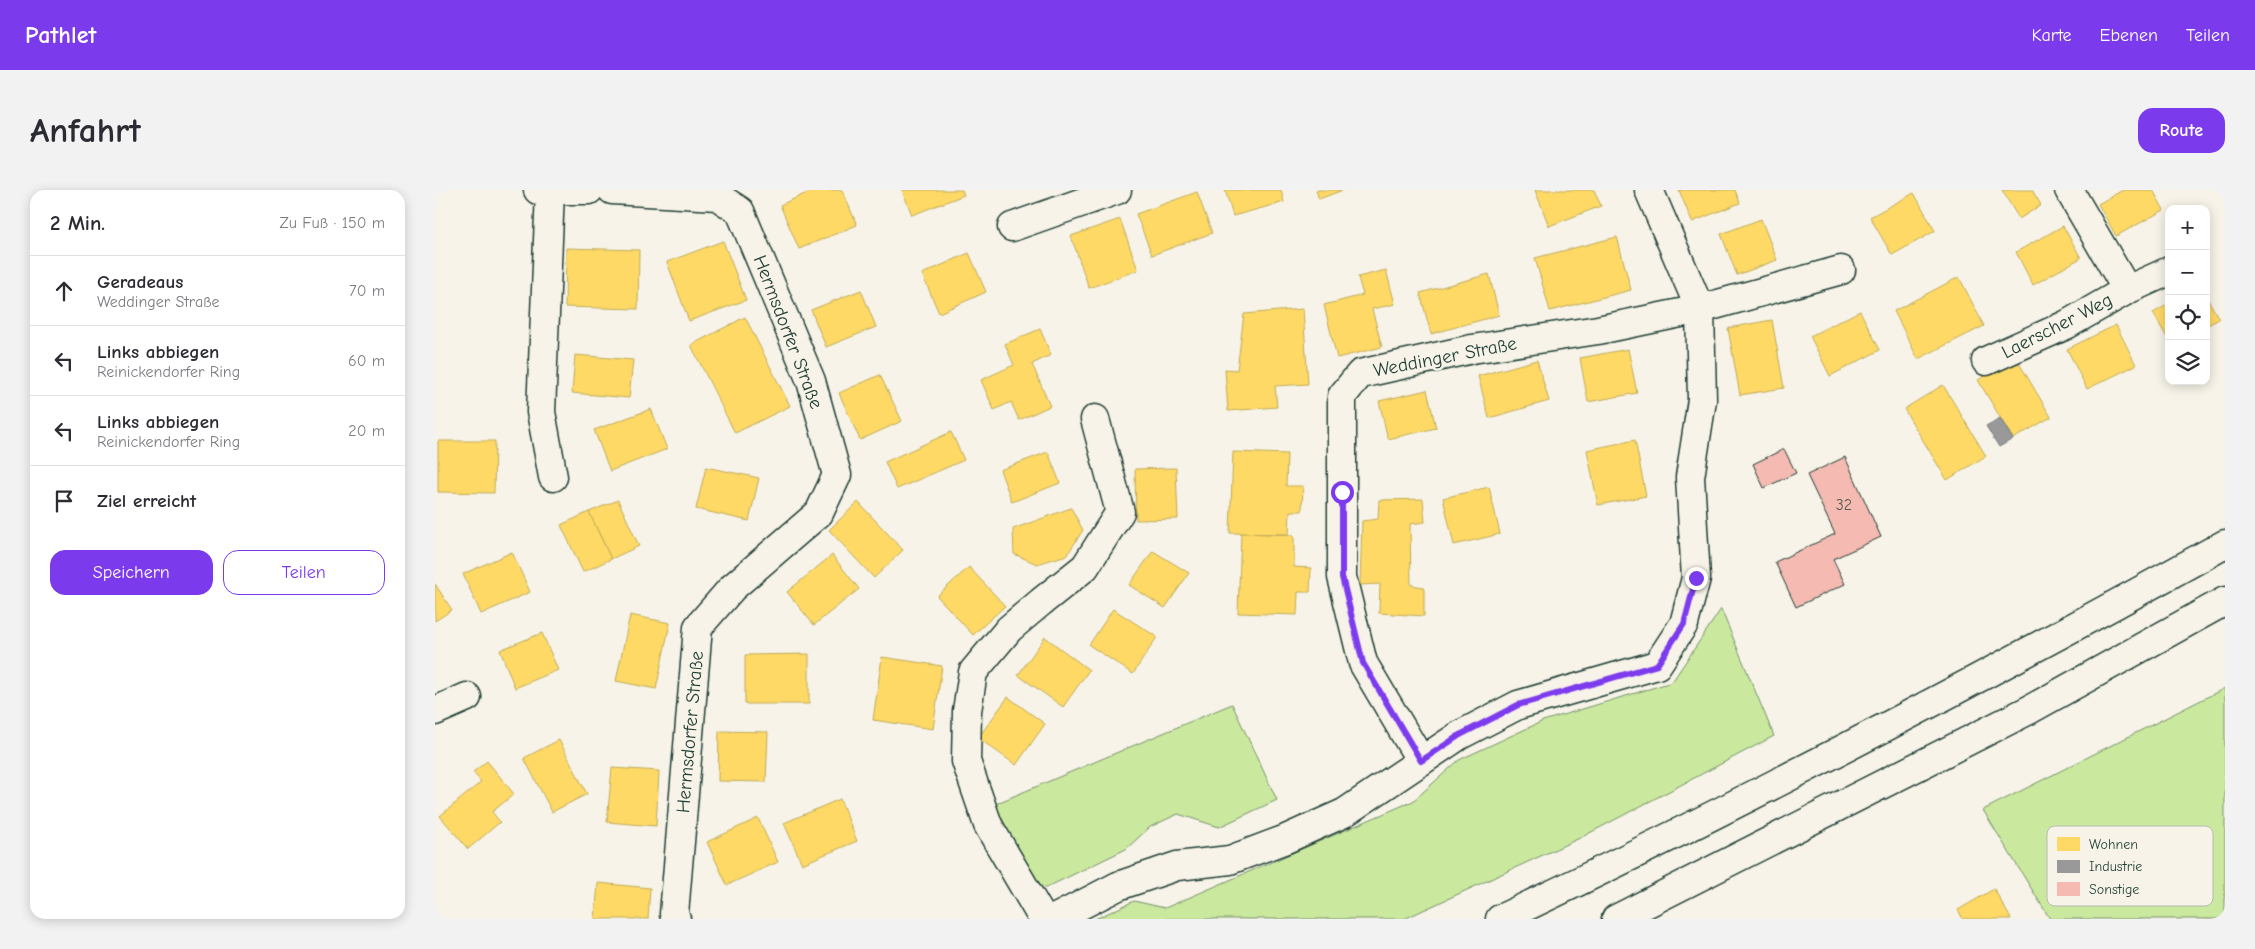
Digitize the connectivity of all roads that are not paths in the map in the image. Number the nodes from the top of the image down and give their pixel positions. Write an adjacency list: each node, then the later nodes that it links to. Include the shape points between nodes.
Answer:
1 (544, 190): 2 (main road); 14 (main road, via 541,412)
2 (589, 190)
3 (612, 190): 20 (main road, Hermsdorfer Straße, via 717,196 740,211 811,381 837,475 819,513 732,588 699,627 674,914)
4 (1117, 190): 7 (main road)
5 (1649, 190): 11 (main road)
6 (2069, 190): 10 (main road, Laerscher Weg)
7 (1012, 227)
8 (1841, 270): 11 (main road, Weddinger Straße)
9 (2165, 273): 10 (main road, Laerscher Weg)
10 (2127, 290): 12 (main road, Laerscher Weg, via 2066,325)
11 (1700, 309): 19 (main road, via 1702,400 1690,476 1696,578 1684,624 1657,665 1518,705 1460,735); 19 (main road, Weddinger Straße, via 1598,330 1472,349 1360,374 1342,396 1342,577 1363,663)
12 (1986, 361)
13 (1095, 419): 21 (main road, via 1120,512 1085,567 1009,629 973,672 967,711 966,761 988,824)
14 (553, 476)
15 (2225, 544): 23 (main road, via 1992,672 1612,867)
16 (2225, 601): 24 (main road, via 2029,710)
17 (467, 698): 18 (main road)
18 (435, 710)
19 (1421, 761): 22 (main road, via 1344,813 1286,839 1230,860 1177,866 1118,886)
20 (677, 919)
21 (1043, 919)
22 (1054, 919)
23 (1501, 919)
24 (1616, 919)

